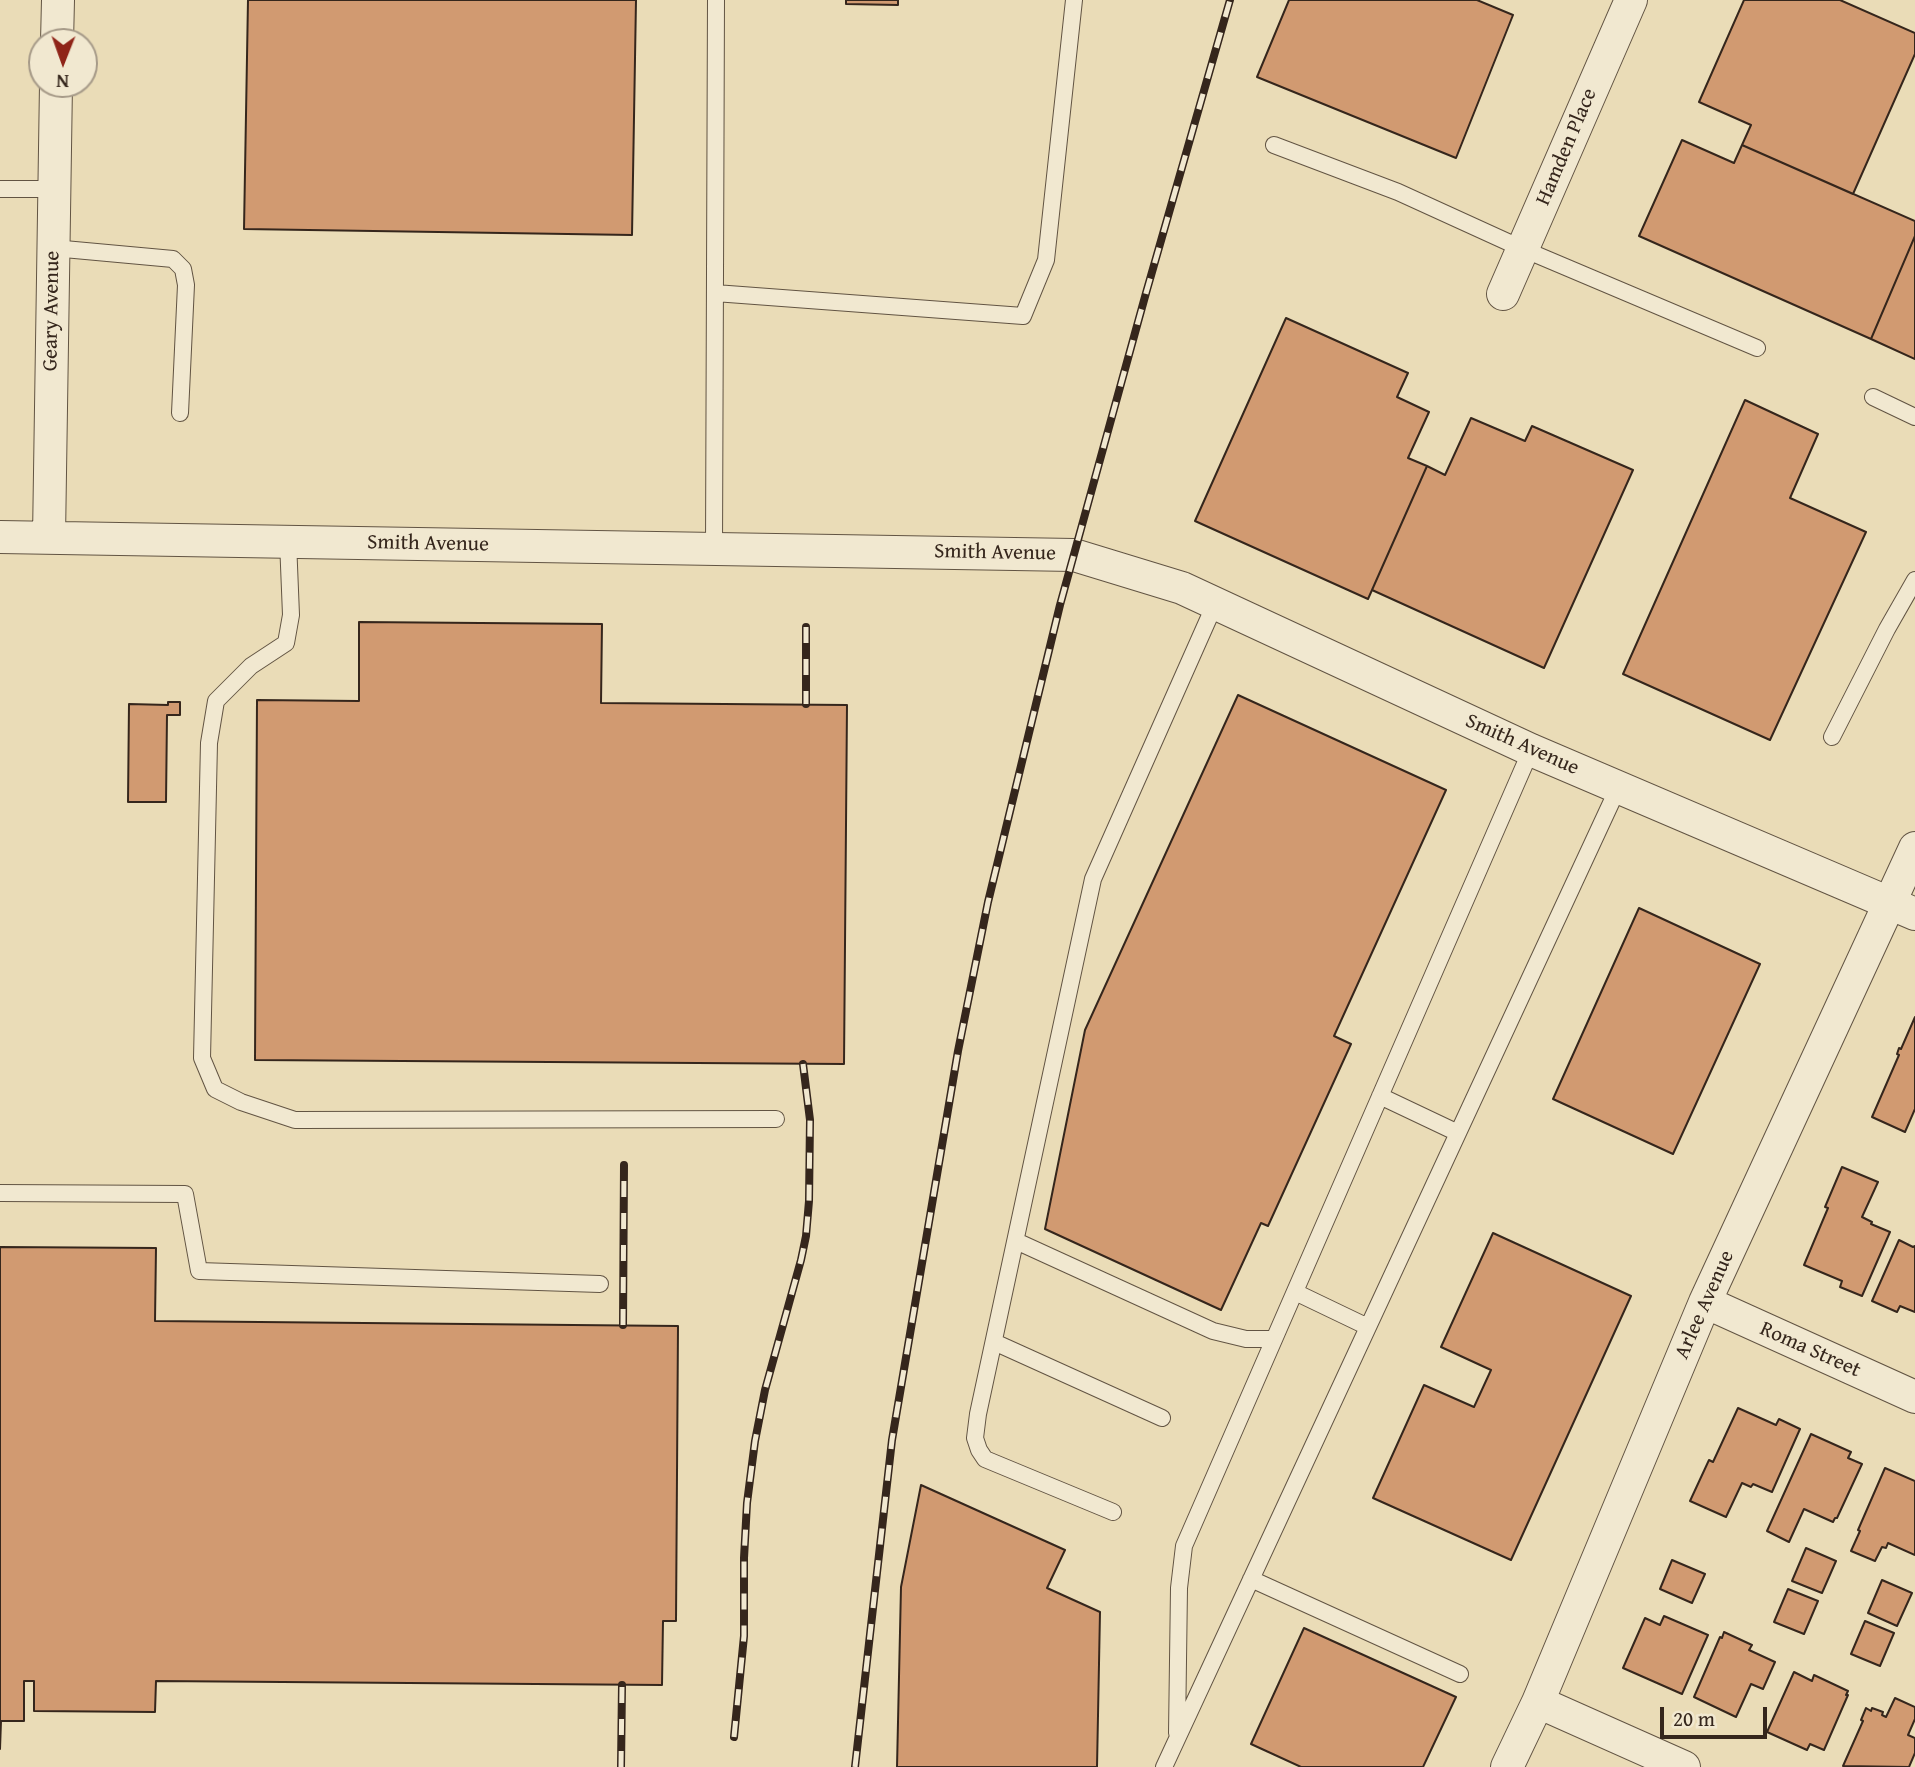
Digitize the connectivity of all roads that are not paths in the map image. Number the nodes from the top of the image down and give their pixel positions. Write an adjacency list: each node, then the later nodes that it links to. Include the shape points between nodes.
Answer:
1 (58, 0): 5 (street)
2 (716, 0): 12 (lane)
3 (1074, 0): 12 (lane, via 1046,260 1023,316)
4 (1624, 2): 11 (street, Hamden Place)
5 (57, 28)
6 (56, 98): 9 (street, Geary Avenue)
7 (1274, 145): 11 (lane, via 1398,192)
8 (0, 189): 9 (lane)
9 (54, 189): 10 (street, Geary Avenue)
10 (53, 248): 16 (lane, via 173,259 183,269); 19 (street, Geary Avenue)
11 (1523, 248): 13 (street, Hamden Place); 14 (lane)
12 (715, 293): 21 (lane)
13 (1503, 294)
14 (1757, 348)
15 (1873, 397): 17 (lane)
16 (180, 413)
17 (1915, 417)
18 (0, 537): 19 (street, Smith Avenue)
19 (49, 537): 20 (street, Smith Avenue)
20 (288, 541): 21 (street, Smith Avenue); 30 (lane, via 291,615 286,643 251,666 216,701 209,743 202,1058 215,1089 295,1120)
21 (714, 548): 23 (street, Smith Avenue, via 1074,555 1182,588)
22 (1915, 580): 24 (lane)
23 (1215, 604): 25 (street, Smith Avenue); 33 (lane, via 1093,879)
24 (1832, 737)
25 (1531, 750): 26 (street, Smith Avenue); 29 (lane)
26 (1618, 788): 28 (street, Smith Avenue); 31 (lane)
27 (1915, 848): 28 (street, Arlee Avenue)
28 (1902, 909): 36 (street, Arlee Avenue)
29 (1380, 1096): 31 (lane); 35 (lane)
30 (776, 1119)
31 (1458, 1133): 37 (lane)
32 (0, 1193): 34 (lane, via 185,1194 199,1271)
33 (1016, 1241): 38 (lane, via 1213,1331 1245,1339); 39 (lane)
34 (600, 1284)
35 (1294, 1292): 37 (lane); 38 (lane)
36 (1705, 1302): 40 (street, Roma Street); 45 (street, Arlee Avenue)
37 (1368, 1326): 43 (lane)
38 (1274, 1339): 46 (lane, via 1184,1546)
39 (994, 1342): 41 (lane); 42 (lane, via 978,1414 975,1438 979,1450 985,1458)
40 (1915, 1397)
41 (1162, 1418)
42 (1113, 1512)
43 (1251, 1579): 44 (lane); 46 (lane)
44 (1460, 1674)
45 (1538, 1702): 48 (street, Arlee Avenue); 49 (street)
46 (1177, 1739): 47 (lane)
47 (1164, 1767)
48 (1507, 1767)
49 (1684, 1767)

